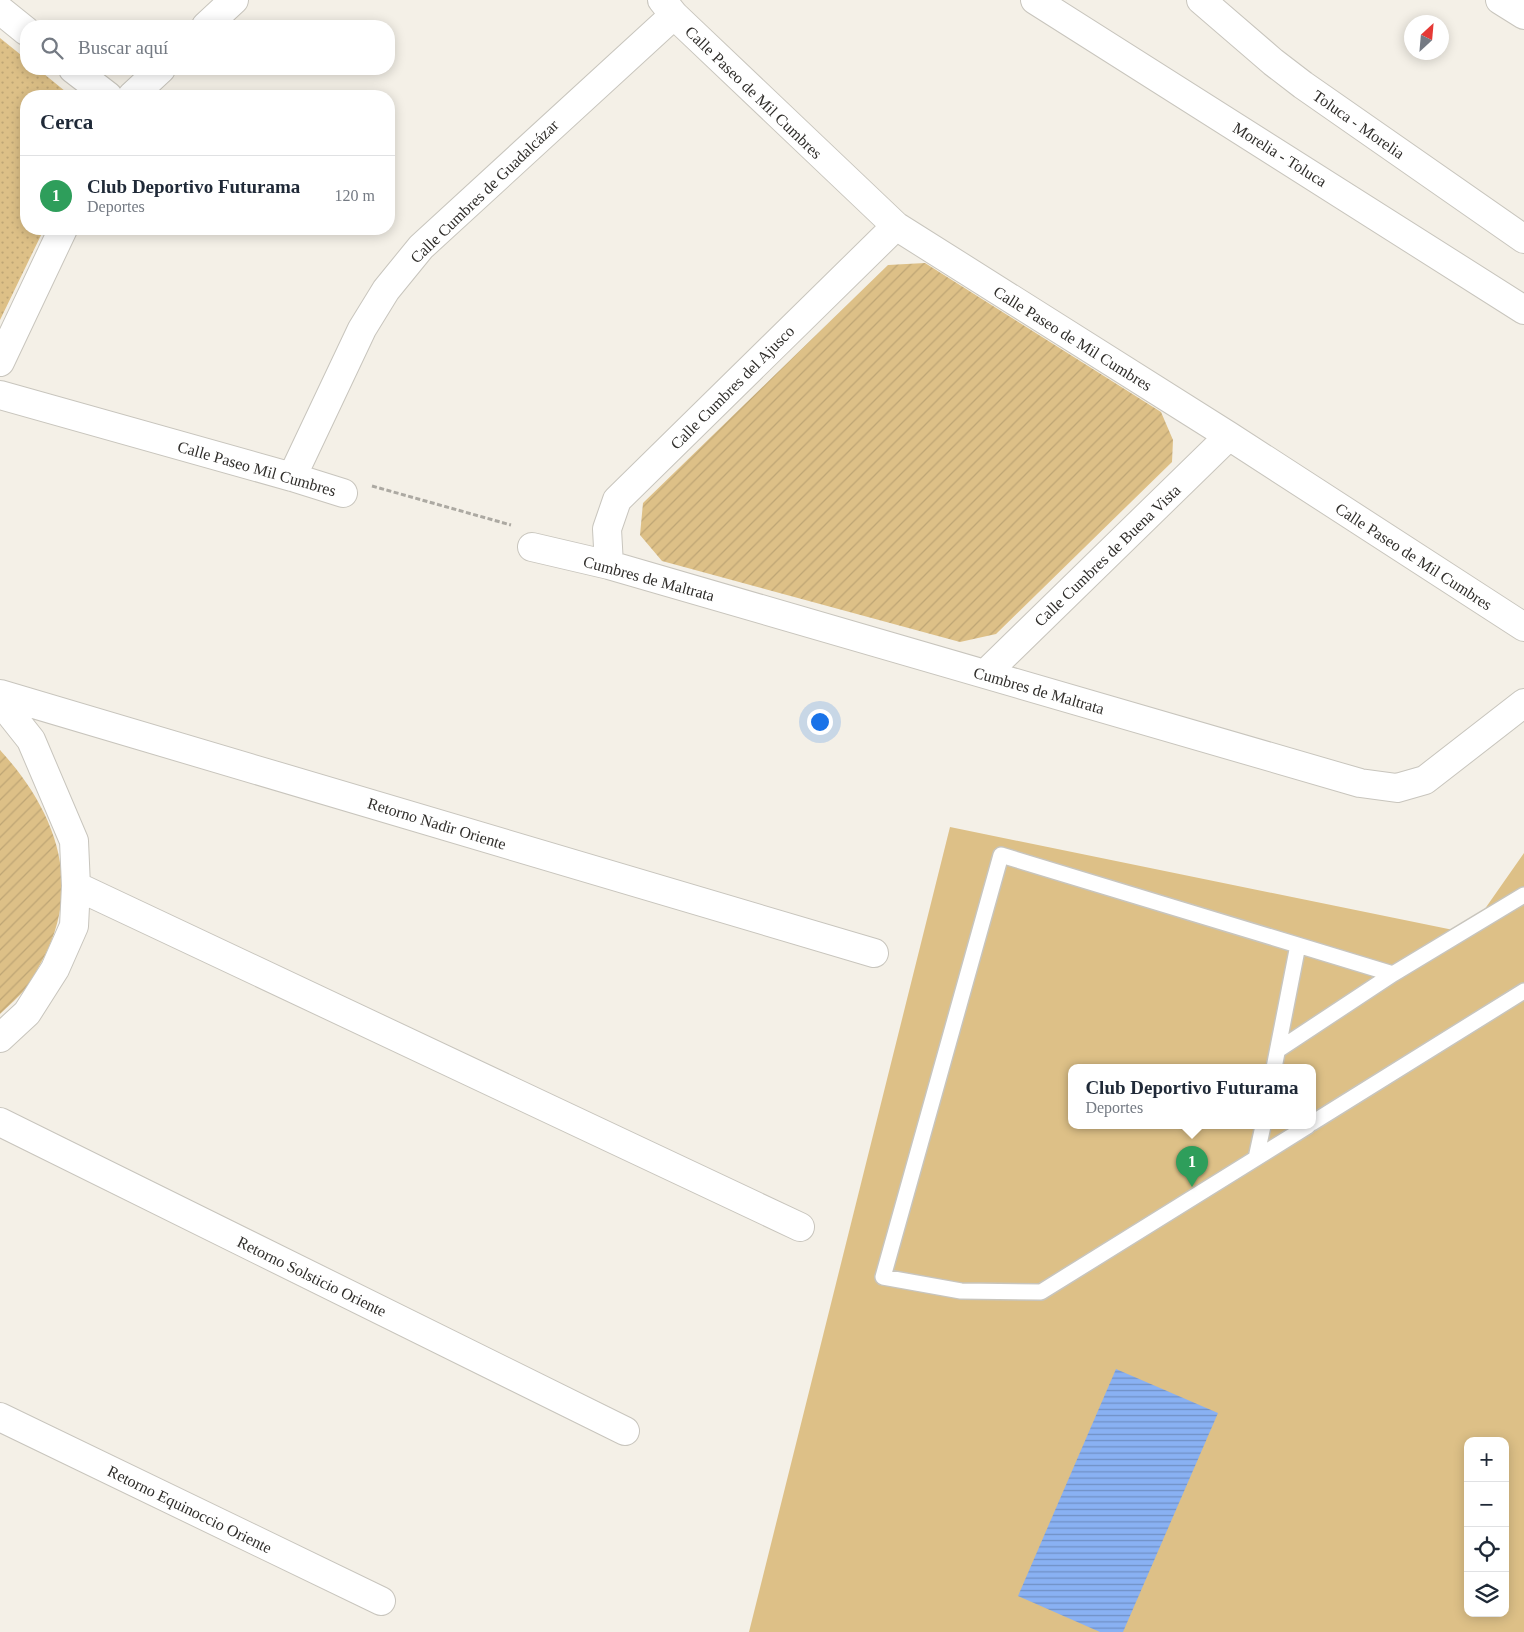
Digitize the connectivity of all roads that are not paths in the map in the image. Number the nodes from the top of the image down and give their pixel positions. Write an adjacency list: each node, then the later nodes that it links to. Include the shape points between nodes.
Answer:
1 (234, 0): 8 (street)
2 (1035, 0): 17 (street, Morelia - Toluca)
3 (1202, 0): 16 (street, Toluca - Morelia, via 1303,85)
4 (1500, 0): 7 (street)
5 (668, 7): 14 (street, Calle Paseo de Mil Cumbres); 21 (street, Calle Cumbres de Guadalcázar, via 421,247 386,290 362,329)
6 (0, 10): 9 (street)
7 (1524, 15)
8 (212, 20)
9 (20, 26)
10 (81, 75): 12 (street)
11 (155, 75): 13 (street)
12 (100, 90)
13 (138, 90)
14 (896, 226): 20 (street, Calle Paseo de Mil Cumbres); 24 (street, Calle Cumbres del Ajusco, via 617,500 607,529)
15 (60, 235): 18 (street)
16 (1524, 239)
17 (1524, 310)
18 (0, 362)
19 (0, 395): 21 (street, Calle Paseo Mil Cumbres)
20 (1229, 436): 25 (street, Calle Paseo de Mil Cumbres); 26 (street, Calle Cumbres de Buena Vista)
21 (292, 477): 22 (street, Calle Paseo Mil Cumbres)
22 (343, 493)
23 (532, 547): 24 (street, Cumbres de Maltrata)
24 (609, 566): 26 (street, Cumbres de Maltrata)
25 (1524, 627)
26 (985, 674): 29 (street, Cumbres de Maltrata, via 1360,783 1397,788 1425,780)
27 (0, 694): 33 (street, Retorno Nadir Oriente)
28 (0, 702): 30 (street, via 31,740 74,841)
29 (1524, 703)
30 (76, 886): 36 (street, via 74,926 55,969 27,1013); 44 (street)
31 (1524, 895): 34 (lane)
32 (1298, 945): 34 (lane); 37 (lane); 43 (lane, via 1001,855 882,1277 961,1291 1041,1292)
33 (874, 953)
34 (1393, 974): 37 (lane)
35 (1524, 991): 39 (lane)
36 (0, 1038)
37 (1278, 1050): 38 (lane)
38 (1275, 1064)
39 (1316, 1121)
40 (0, 1122): 46 (street, Retorno Solsticio Oriente)
41 (1262, 1129): 43 (lane)
42 (1303, 1129): 43 (lane)
43 (1256, 1158)
44 (800, 1227)
45 (0, 1417): 47 (street, Retorno Equinoccio Oriente)
46 (625, 1431)
47 (381, 1601)

